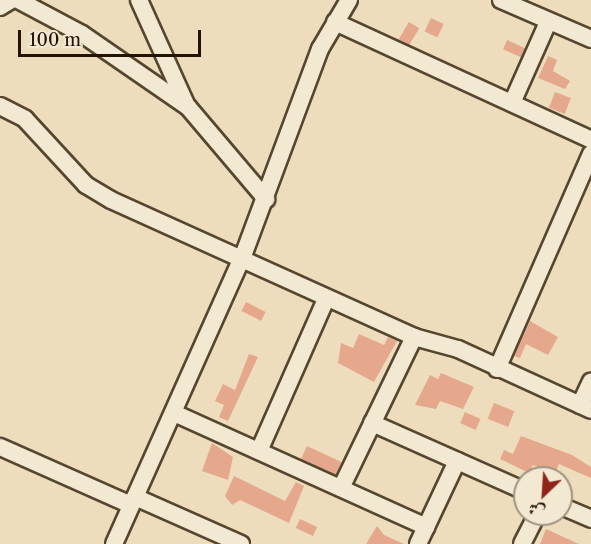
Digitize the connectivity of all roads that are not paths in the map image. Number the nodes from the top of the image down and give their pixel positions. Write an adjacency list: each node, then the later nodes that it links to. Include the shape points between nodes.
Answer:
1 (10, 0): 6 (street)
2 (18, 0): 12 (street, via 82,34)
3 (139, 0): 12 (street)
4 (349, 0): 7 (street)
5 (501, 0): 8 (street)
6 (0, 7)
7 (335, 22): 10 (street); 15 (street, via 317,57)
8 (548, 22): 9 (street); 10 (street)
9 (591, 39)
10 (512, 103): 13 (street)
11 (0, 106): 16 (street, via 25,119 86,185)
12 (188, 107): 15 (street)
13 (591, 140)
14 (591, 154): 19 (street)
15 (266, 199): 16 (street)
16 (243, 256): 17 (street); 22 (street)
17 (326, 299): 18 (street); 25 (street)
18 (414, 337): 19 (street, via 459,349); 23 (street)
19 (497, 369): 21 (street)
20 (591, 381): 21 (street)
21 (586, 407)
22 (174, 413): 25 (street); 29 (street)
23 (372, 423): 26 (street); 28 (street)
24 (0, 447): 29 (street)
25 (259, 451): 28 (street)
26 (457, 461): 27 (street); 33 (street)
27 (513, 486)
28 (341, 488): 33 (street)
29 (133, 501): 34 (street); 35 (street)
30 (573, 511): 31 (street)
31 (591, 519)
32 (531, 526): 38 (street)
33 (426, 527): 37 (street)
34 (220, 540): 36 (street)
35 (114, 544)
36 (241, 544)
37 (418, 544)
38 (522, 544)

